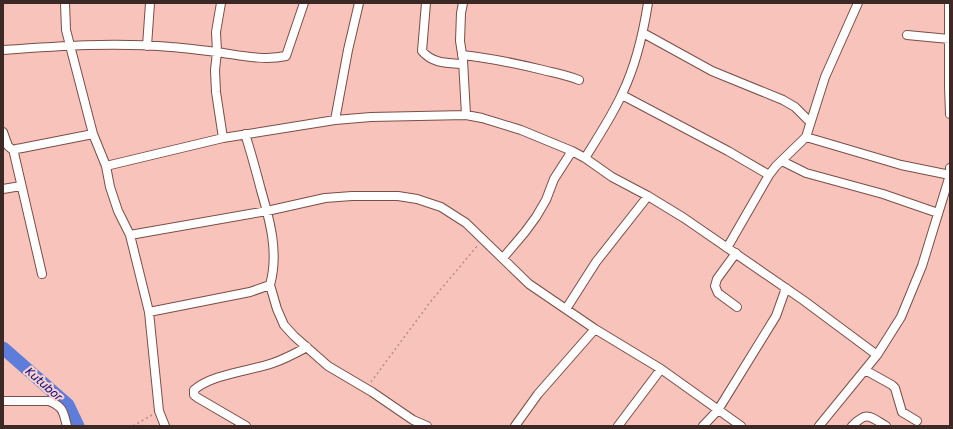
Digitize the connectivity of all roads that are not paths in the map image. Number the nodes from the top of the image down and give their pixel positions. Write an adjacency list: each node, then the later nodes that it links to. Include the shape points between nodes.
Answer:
1 (65, 3): 14 (street, via 66,30)
2 (150, 3): 15 (street)
3 (221, 3): 17 (street, via 216,32)
4 (304, 3): 17 (street, via 286,56 241,57)
5 (359, 3): 24 (street)
6 (426, 3): 19 (street, via 422,51 427,58 436,61)
7 (463, 3): 18 (street, via 460,41)
8 (648, 3): 11 (street)
9 (858, 3): 25 (street)
10 (949, 3): 13 (street)
11 (643, 33): 21 (street, via 637,57); 25 (street, via 712,71 783,100 795,107)
12 (907, 35): 13 (street)
13 (949, 39): 22 (street)
14 (70, 46): 15 (street); 16 (street); 27 (street)
15 (147, 46): 17 (street)
16 (3, 50)
17 (217, 52): 30 (street, via 216,92)
18 (462, 55): 19 (street); 20 (street, via 513,62)
19 (463, 64): 23 (street)
20 (579, 80)
21 (622, 95): 33 (street); 37 (street)
22 (950, 114)
23 (466, 115): 24 (street); 32 (street, via 521,130)
24 (335, 120): 28 (street)
25 (810, 122): 29 (street)
26 (3, 132): 31 (street, via 8,146)
27 (93, 134): 31 (street); 35 (street)
28 (245, 134): 30 (street); 42 (street)
29 (806, 137): 34 (street); 38 (street, via 901,165)
30 (223, 138): 35 (street)
31 (14, 151): 39 (street)
32 (572, 151): 33 (street); 47 (street, via 554,179 536,217)
33 (585, 158): 41 (street, via 612,177)
34 (782, 161): 37 (street); 43 (street, via 806,172)
35 (106, 166): 44 (street, via 118,211)
36 (950, 168): 38 (street)
37 (770, 175): 45 (street)
38 (950, 175): 43 (street)
39 (21, 186): 40 (street); 48 (street)
40 (3, 189)
41 (648, 196): 45 (street); 52 (street, via 596,262)
42 (267, 211): 44 (street); 47 (street, via 326,198 398,196 417,199 441,207 466,223); 49 (street, via 272,230 274,256)
43 (938, 213): 56 (street, via 913,290 901,317)
44 (130, 235): 53 (street)
45 (727, 248): 46 (street)
46 (736, 254): 50 (street); 51 (street, via 717,279 715,286 718,293)
47 (503, 258): 52 (street, via 529,284)
48 (42, 274)
49 (270, 286): 53 (street); 55 (street, via 284,325)
50 (786, 288): 56 (street); 60 (street, via 776,316)
51 (737, 307)
52 (566, 308): 54 (street)
53 (149, 312): 64 (street, via 159,411)
54 (595, 328): 57 (street); 67 (street, via 538,394)
55 (307, 348): 65 (street, via 273,363 219,378 194,390 194,395 198,398); 66 (street, via 328,366 413,420)
56 (877, 354): 58 (street)
57 (661, 369): 60 (street); 68 (street)
58 (865, 370): 61 (street, via 892,385 902,412); 62 (street)
59 (3, 401): 63 (street, via 49,401 62,408)
60 (718, 410): 69 (street); 70 (street)
61 (917, 421)
62 (821, 425)
63 (67, 426)
64 (165, 426)
65 (246, 426)
66 (427, 426)
67 (515, 426)
68 (618, 426)
69 (703, 426)
70 (741, 426)
71 (852, 426): 72 (street, via 861,417 866,416)
72 (886, 426)

